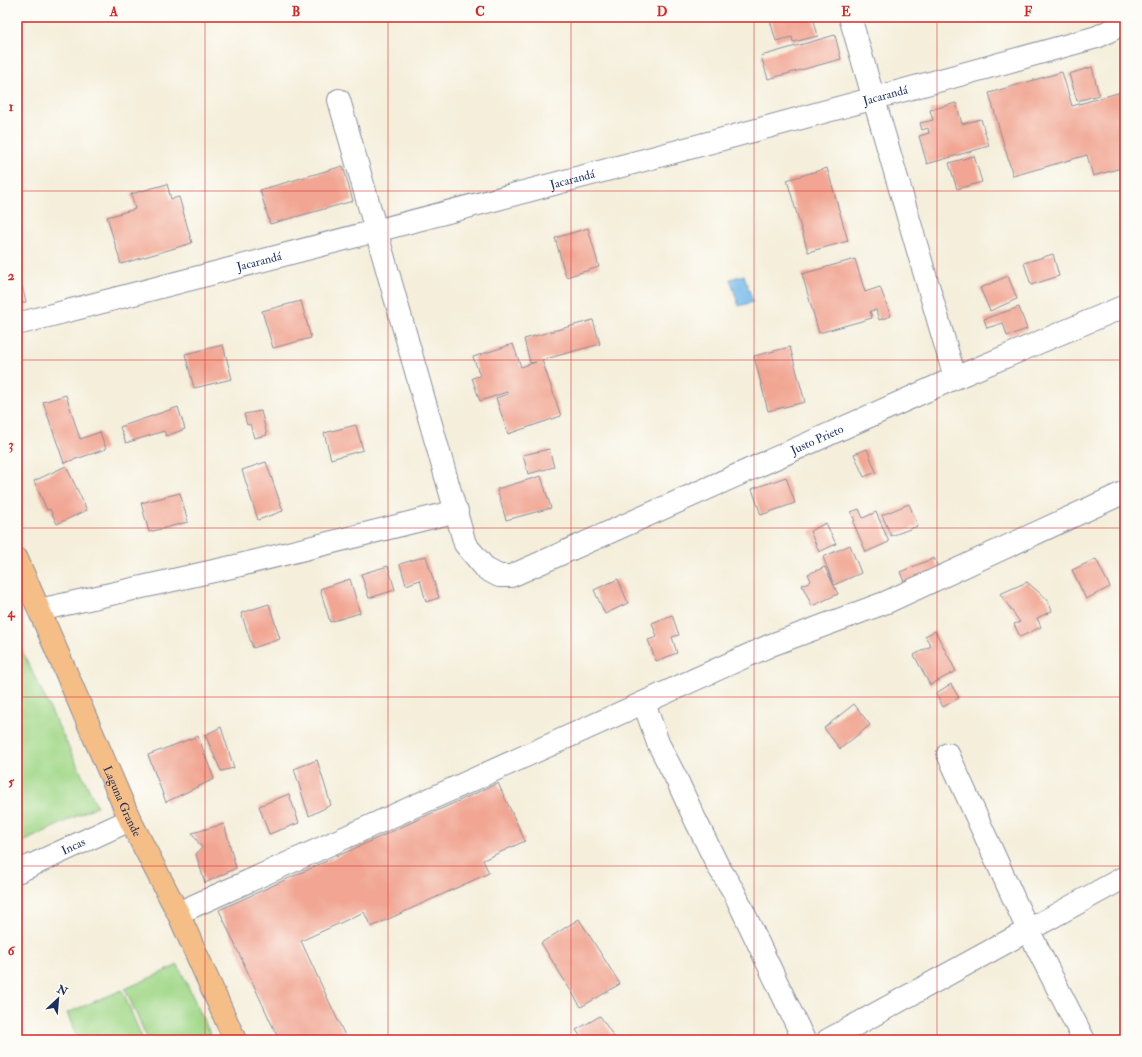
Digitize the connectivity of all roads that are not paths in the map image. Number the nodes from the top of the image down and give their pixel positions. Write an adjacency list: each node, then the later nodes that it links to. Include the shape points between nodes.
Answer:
1 (850, 17): 3 (street)
2 (1125, 23): 3 (street, Jacarandá, via 1097,37)
3 (874, 99): 5 (street, Jacarandá); 8 (street)
4 (339, 100): 5 (street)
5 (377, 232): 7 (street, Jacarandá); 10 (street)
6 (1125, 306): 8 (street, Justo Prieto)
7 (17, 324)
8 (955, 378): 10 (street, Justo Prieto, via 511,576 499,576 486,569 465,544)
9 (1125, 492): 13 (street, via 887,602 771,645)
10 (457, 511): 12 (street, via 236,566)
11 (17, 559): 12 (main road, Laguna Grande)
12 (39, 610): 15 (main road, Laguna Grande)
13 (644, 703): 18 (street); 21 (street, via 658,743 718,866 734,892)
14 (948, 754): 19 (street)
15 (130, 820): 16 (street, Incas); 18 (main road, Laguna Grande)
16 (17, 872)
17 (1125, 877): 19 (street)
18 (178, 913): 20 (main road, Laguna Grande)
19 (1028, 930): 22 (street); 23 (street)
20 (235, 1040)
21 (804, 1040)
22 (828, 1040)
23 (1084, 1040)

